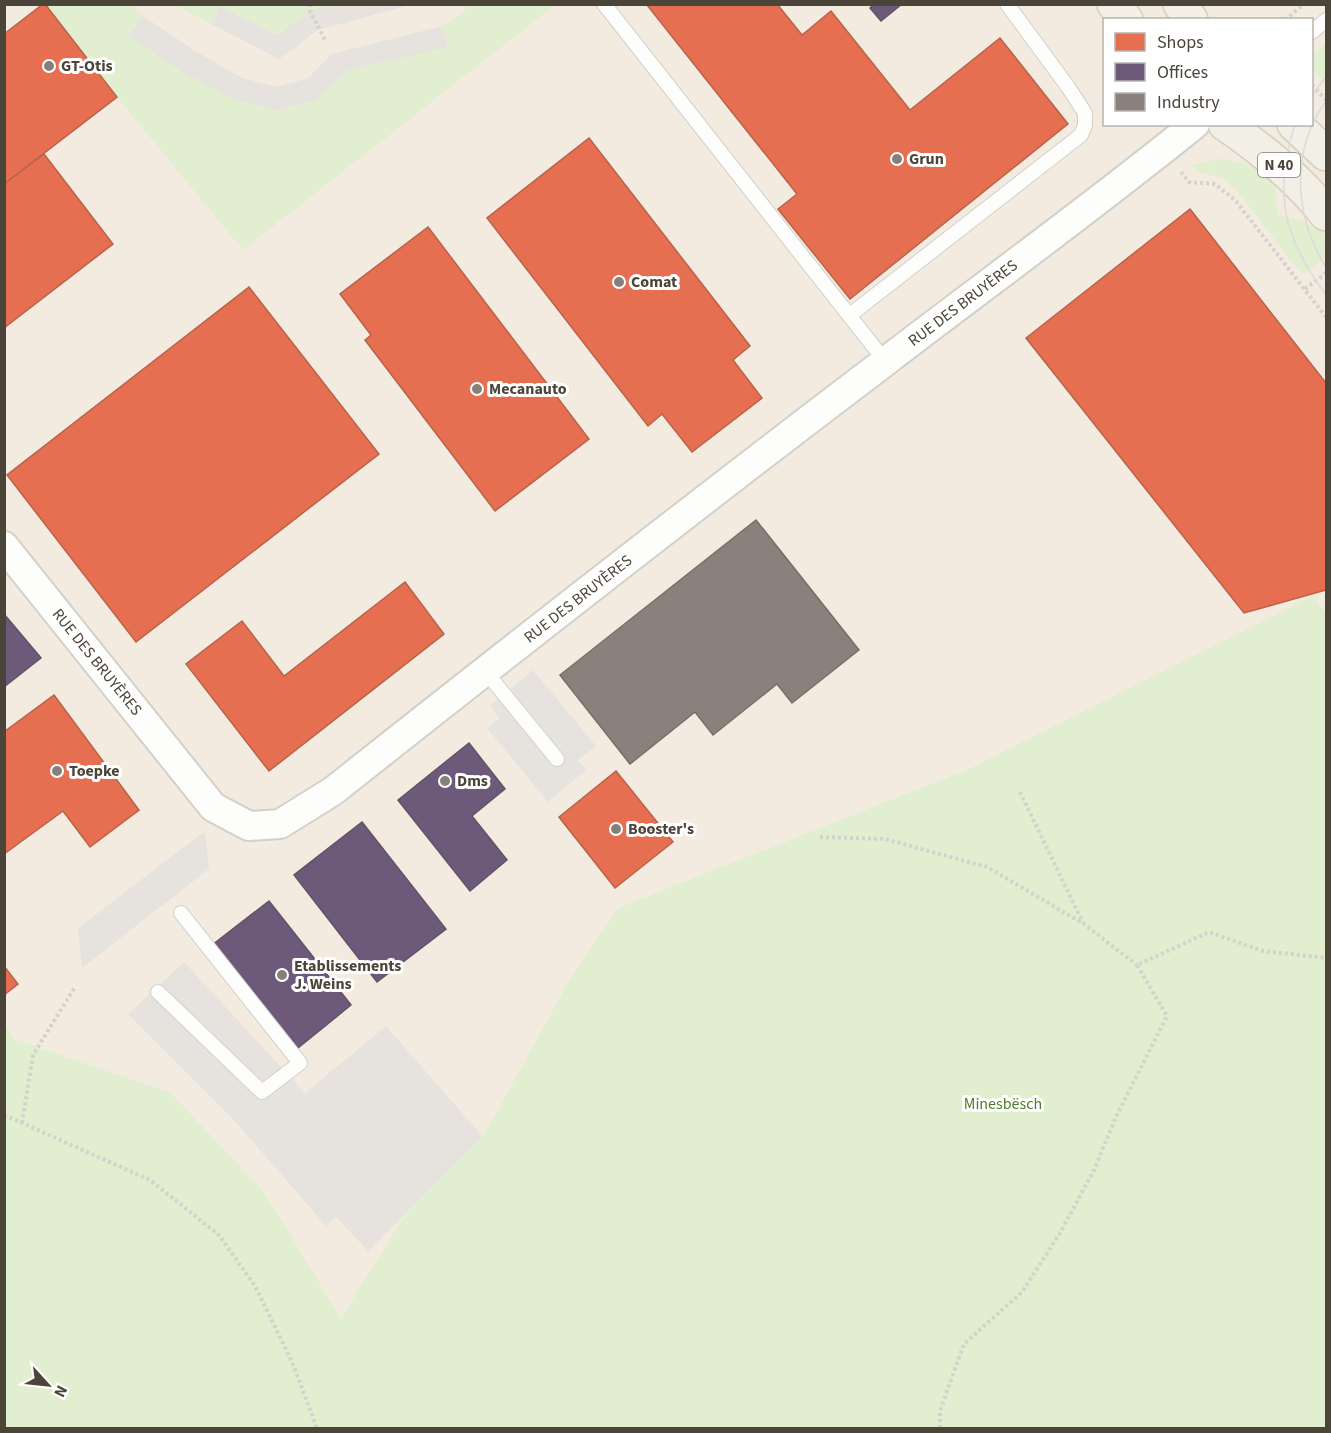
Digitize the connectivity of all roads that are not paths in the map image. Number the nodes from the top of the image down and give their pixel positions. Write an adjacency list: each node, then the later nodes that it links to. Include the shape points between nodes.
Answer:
1 (604, 4): 14 (lane)
2 (1007, 4): 14 (lane, via 1085,113 1081,135)
3 (1114, 4): 5 (main road)
4 (1180, 4): 6 (main road)
5 (1124, 18)
6 (1190, 18)
7 (1326, 20): 8 (lane)
8 (1313, 30)
9 (1192, 126): 15 (street, RUE DES BRUYÈRES)
10 (1228, 126): 13 (main road, N 40, via 1284,169)
11 (1296, 126): 12 (main road, N 40)
12 (1326, 154)
13 (1326, 214)
14 (850, 315): 15 (lane)
15 (885, 361): 17 (street, RUE DES BRUYÈRES)
16 (4, 546): 17 (street, RUE DES BRUYÈRES, via 213,807 249,826 280,824 333,791)
17 (485, 671): 18 (lane)
18 (557, 759)
19 (181, 913): 20 (lane, via 300,1063 262,1092)
20 (158, 992)

